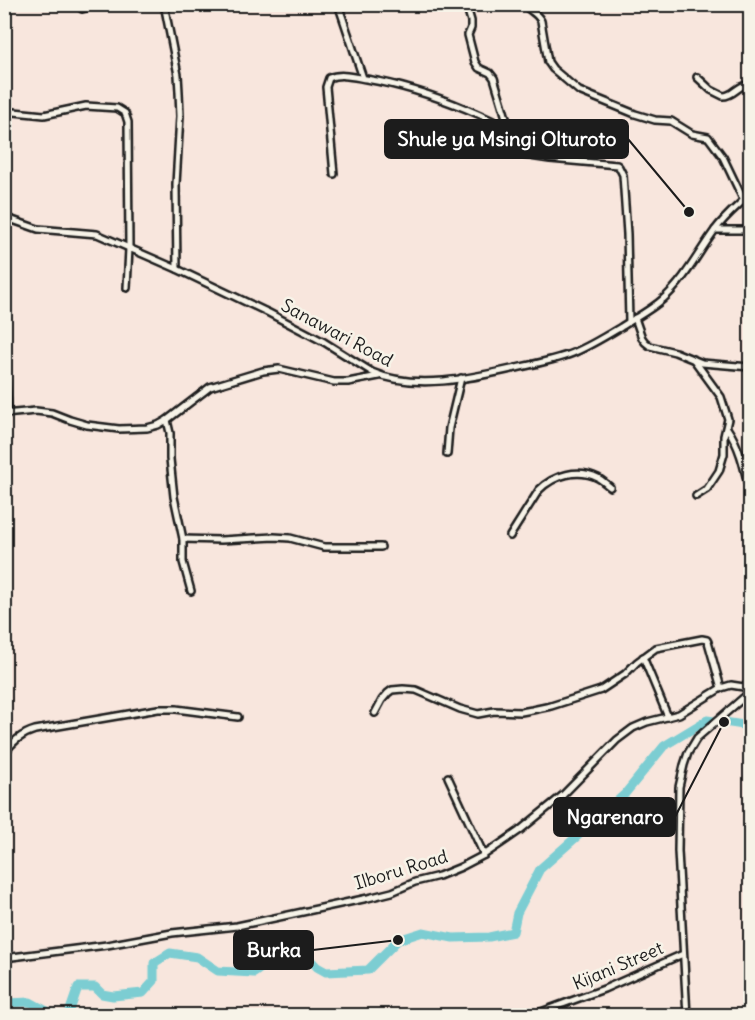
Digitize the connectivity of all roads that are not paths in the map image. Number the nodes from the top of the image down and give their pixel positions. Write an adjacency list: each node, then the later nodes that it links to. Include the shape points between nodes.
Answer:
1 (100, 4): 7 (street)
2 (164, 4): 23 (street, via 179,92)
3 (338, 4): 10 (street)
4 (466, 4): 13 (street, via 475,62 494,78)
5 (524, 4): 18 (street, via 539,16 553,69 579,92 594,99 708,137 723,157)
6 (746, 4): 8 (street)
7 (82, 9)
8 (750, 9)
9 (697, 77): 11 (street, via 723,96 742,85)
10 (363, 78): 13 (street, via 430,96); 16 (street, via 337,75 327,81)
11 (750, 85)
12 (4, 111): 22 (street, via 44,115 86,106 117,108 125,113)
13 (510, 130): 15 (street)
14 (398, 147): 15 (street, via 476,148)
15 (556, 159): 25 (street, via 616,165 621,170)
16 (334, 174)
17 (750, 194): 18 (street, Sanawari Road)
18 (744, 201): 20 (street, Sanawari Road)
19 (4, 217): 22 (street, Sanawari Road, via 38,229 98,234)
20 (715, 230): 21 (street); 25 (street, Sanawari Road, via 669,294)
21 (750, 230)
22 (129, 248): 23 (street, Sanawari Road); 24 (street)
23 (177, 269): 29 (street, Sanawari Road, via 324,342)
24 (127, 288)
25 (632, 320): 27 (street, via 647,344); 30 (street, Sanawari Road, via 565,356)
26 (4, 345): 31 (street)
27 (694, 360): 28 (street); 33 (street, via 721,397 728,419)
28 (750, 367)
29 (380, 376): 30 (street, Sanawari Road, via 424,382); 32 (street, via 334,382 279,369 263,371 210,387)
30 (461, 378): 34 (street)
31 (6, 414): 32 (street, via 52,413 87,425 119,429 147,428)
32 (166, 420): 39 (street)
33 (726, 428): 36 (street, via 741,455); 37 (street, via 719,471 707,489)
34 (447, 454)
35 (610, 487): 38 (street, via 587,474 557,477 539,490)
36 (750, 494)
37 (696, 496)
38 (510, 536)
39 (183, 539): 40 (street, via 274,537 324,547); 41 (street, via 183,562)
40 (381, 547)
41 (191, 591)
42 (643, 657): 43 (street, via 656,648 707,640); 45 (street, via 601,690 526,712 478,714 416,690 403,689 388,693); 47 (street)
43 (721, 688): 44 (street); 47 (street, Ilboru Road)
44 (750, 690): 51 (street, via 697,738 684,765 678,796)
45 (375, 713)
46 (238, 717): 48 (street, via 164,708 35,730 15,740)
47 (668, 717): 50 (street, Ilboru Road, via 646,722 628,732 556,800)
48 (4, 754)
49 (448, 777): 50 (street)
50 (484, 855): 52 (street, Ilboru Road, via 392,892 237,926)
51 (683, 954): 53 (street, Kijani Street); 54 (street)
52 (4, 958)
53 (530, 1016)
54 (687, 1016)

